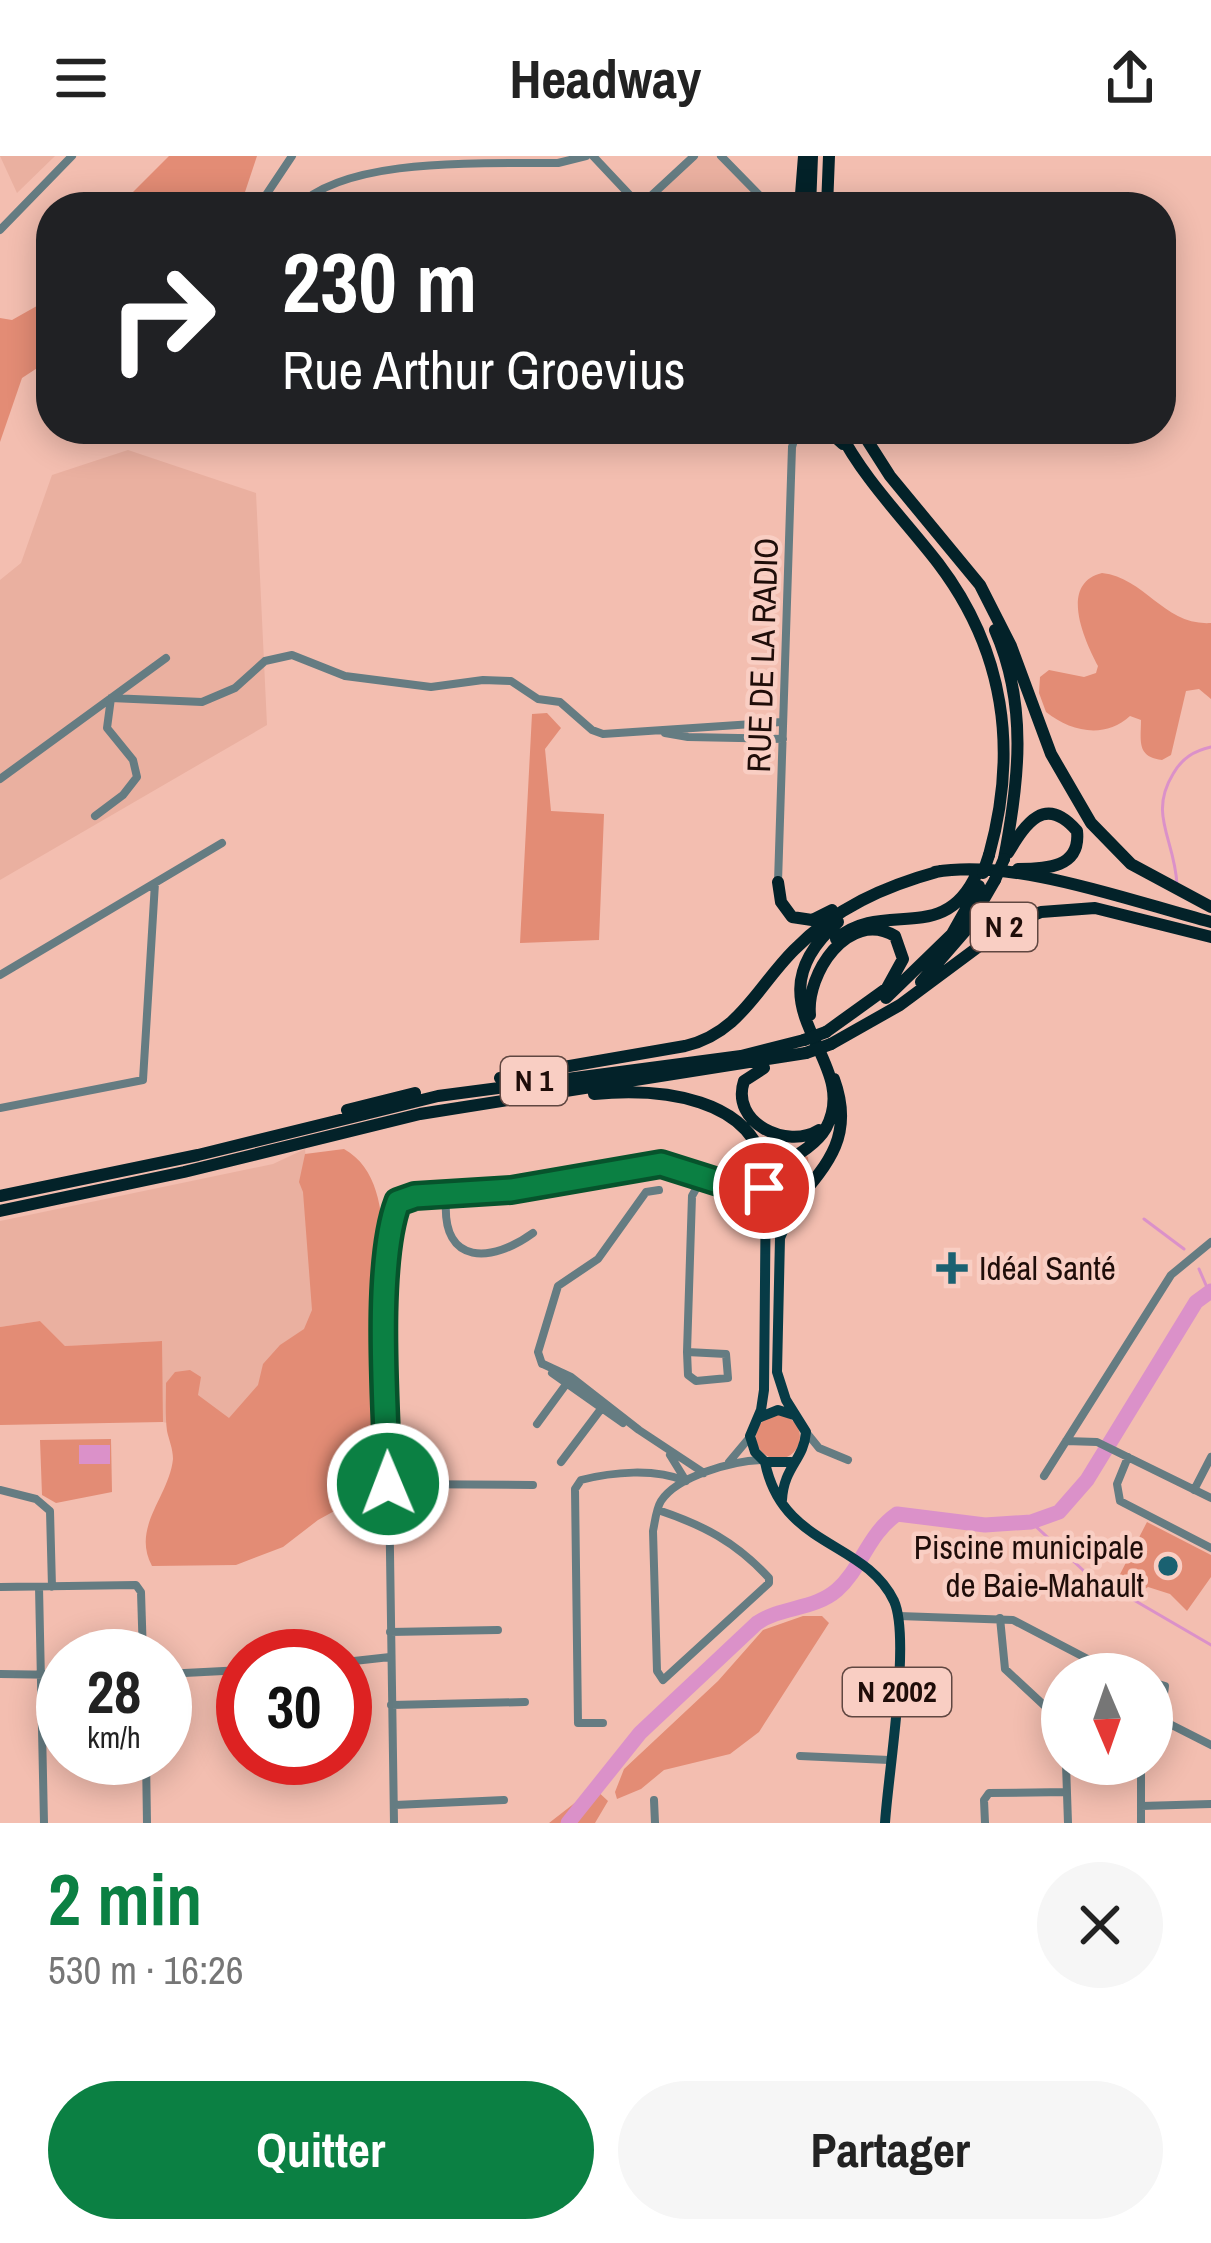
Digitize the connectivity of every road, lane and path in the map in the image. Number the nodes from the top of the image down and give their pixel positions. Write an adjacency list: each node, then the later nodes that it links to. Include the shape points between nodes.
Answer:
1 (72, 156): 8 (street)
2 (292, 156): 9 (street)
3 (589, 156): 10 (street, via 365,169); 11 (street)
4 (694, 156): 12 (street)
5 (721, 156): 13 (street)
6 (808, 156): 14 (highway); 15 (highway)
7 (829, 156): 16 (highway)
8 (37, 192)
9 (268, 192)
10 (314, 192)
11 (626, 192)
12 (655, 192)
13 (756, 192)
14 (802, 192)
15 (809, 192)
16 (828, 192)
17 (36, 193): 18 (street)
18 (0, 230)
19 (793, 444): 27 (street, RUE DE LA RADIO)
20 (842, 444): 23 (highway)
21 (846, 444): 23 (highway, N 1)
22 (870, 444): 24 (highway, N 1)
23 (848, 449): 33 (highway, N 1, bridge, via 951,582 988,653 1005,742 986,855)
24 (963, 567): 33 (highway, N 1, via 1001,644 1016,708 1018,782); 37 (highway, via 995,612 1051,754 1091,823 1131,864)
25 (166, 658): 26 (street)
26 (111, 698): 28 (street, via 202,702 235,688 265,661 292,656 345,676 431,687 511,681 560,702 603,734); 30 (street); 31 (street, via 107,728 137,777)
27 (782, 722): 28 (street); 29 (street, RUE DE LA RADIO)
28 (652, 730): 29 (street)
29 (783, 739): 35 (street, RUE DE LA RADIO)
30 (0, 779)
31 (94, 816)
32 (221, 843): 36 (street)
33 (991, 871): 33 (highway, via 1043,814 1077,831 1073,855 1058,866); 34 (highway, N 2); 38 (highway, N 2); 41 (highway, via 947,911 856,925 836,939 809,974); 42 (highway, N 1, via 955,946); 43 (highway, N 1, via 919,970)
34 (940, 872): 35 (highway, via 884,884 806,920 786,912); 41 (highway, via 886,891 830,929 800,973); 49 (highway, via 873,893 821,926 743,1013 705,1040 398,1096)
35 (778, 882)
36 (155, 883): 40 (street); 46 (street, via 143,1080)
37 (1211, 907)
38 (1211, 922)
39 (1211, 937): 42 (highway, N 2, via 1095,908 1041,911 991,936)
40 (0, 975)
41 (804, 1013): 47 (highway, via 830,1091)
42 (879, 1018): 43 (highway, N 1)
43 (829, 1038): 44 (highway, N 1, bridge); 59 (highway, via 894,980 903,953 891,933 853,936 814,979 810,1015 843,1122 832,1154)
44 (805, 1047): 45 (highway, N 1); 48 (highway, via 757,1070 740,1091 744,1109); 49 (highway, N 1, via 454,1094)
45 (481, 1104): 52 (highway, via 619,1092 701,1103 751,1132); 60 (highway, N 1)
46 (0, 1108)
47 (828, 1121): 48 (highway, via 809,1137); 50 (highway)
48 (776, 1134): 50 (highway)
49 (266, 1137): 58 (highway, N 1)
50 (806, 1148): 51 (highway); 59 (highway, via 814,1167)
51 (790, 1158): 52 (highway); 63 (main road, via 773,1192)
52 (766, 1174): 54 (street); 56 (main road)
53 (702, 1178): 54 (street); 57 (street, via 661,1164); 64 (street, via 692,1196)
54 (740, 1185): 56 (street)
55 (659, 1190): 65 (street, via 646,1192 598,1259 558,1286 538,1352 542,1364)
56 (767, 1190): 63 (main road)
57 (455, 1195): 61 (street, via 445,1217 461,1247 500,1253); 83 (street, via 403,1199 391,1227)
58 (0, 1196)
59 (795, 1203): 67 (main road, via 780,1238 777,1362)
60 (0, 1211)
61 (532, 1233)
62 (1211, 1242): 72 (street, via 1172,1275)
63 (767, 1269): 68 (main road)
64 (687, 1352): 64 (street, via 690,1378 728,1378 726,1354)
65 (569, 1381): 66 (street); 69 (street)
66 (603, 1406): 77 (street); 80 (street); 82 (street, via 675,1459)
67 (794, 1414): 68 (main road, via 778,1410); 70 (main road)
68 (757, 1420): 71 (main road)
69 (537, 1424)
70 (806, 1432): 75 (street, via 819,1448); 78 (main road)
71 (750, 1436): 76 (main road); 79 (street)
72 (1064, 1442): 73 (street, via 1086,1438); 81 (street)
73 (1128, 1457): 86 (street); 90 (street, via 1120,1501)
74 (1211, 1457): 86 (street)
75 (848, 1460)
76 (764, 1461): 78 (main road); 79 (street); 88 (main road)
77 (561, 1462)
78 (791, 1462): 88 (main road)
79 (727, 1463): 80 (street)
80 (705, 1473): 82 (street)
81 (1044, 1476)
82 (686, 1481): 89 (street); 108 (street, via 609,1475 581,1480 575,1489 578,1724)
83 (388, 1484): 84 (street); 99 (street)
84 (532, 1485)
85 (0, 1490): 93 (street, via 36,1498 50,1511)
86 (1194, 1490): 87 (street)
87 (1211, 1498)
88 (782, 1503): 94 (main road, via 793,1520 886,1588)
89 (658, 1510): 89 (street, via 657,1671 663,1680 769,1578 735,1544)
90 (1211, 1548)
91 (0, 1587): 92 (street)
92 (39, 1587): 93 (street); 96 (street)
93 (52, 1587): 97 (street, via 140,1588)
94 (899, 1616): 95 (street); 112 (main road, N 2002)
95 (1000, 1618): 100 (street); 106 (street, via 1005,1669)
96 (40, 1629)
97 (141, 1629)
98 (498, 1630): 99 (street)
99 (390, 1632): 101 (street)
100 (1077, 1653)
101 (391, 1657): 102 (street); 107 (street)
102 (372, 1659)
103 (0, 1674): 104 (street)
104 (36, 1674)
105 (525, 1702): 107 (street)
106 (1041, 1702)
107 (392, 1705): 121 (street)
108 (604, 1723)
109 (1173, 1725): 110 (street)
110 (1211, 1744)
111 (800, 1756): 112 (street)
112 (889, 1760): 127 (main road, N 2002)
113 (43, 1785): 123 (street)
114 (147, 1785): 124 (street)
115 (1067, 1785): 117 (street)
116 (1141, 1785): 122 (street)
117 (1067, 1792): 128 (street, via 989,1793); 129 (street)
118 (504, 1800): 121 (street)
119 (654, 1800): 126 (street)
120 (1211, 1804): 122 (street)
121 (395, 1805): 125 (street)
122 (1141, 1806): 130 (street)
123 (44, 1823)
124 (148, 1823)
125 (394, 1823)
126 (655, 1823)
127 (885, 1823)
128 (985, 1823)
129 (1068, 1823)
130 (1141, 1823)

